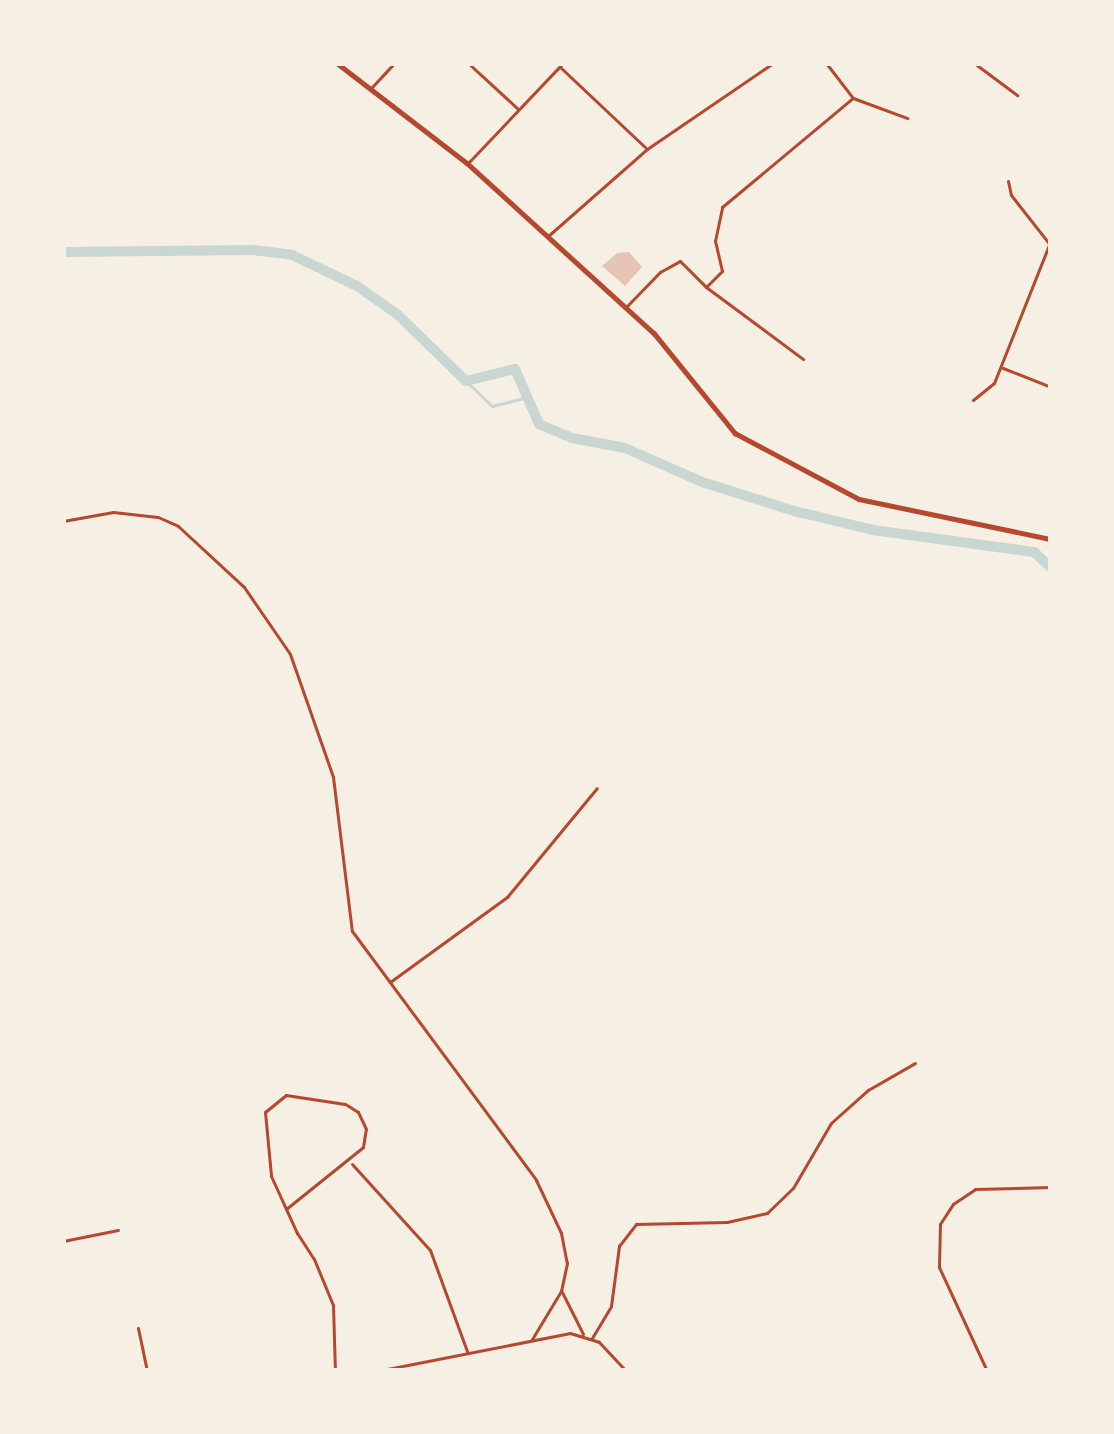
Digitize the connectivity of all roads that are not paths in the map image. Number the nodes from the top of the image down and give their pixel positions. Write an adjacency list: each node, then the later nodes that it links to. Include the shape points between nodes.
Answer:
1 (337, 63): 8 (main road)
2 (394, 63): 8 (street)
3 (469, 63): 11 (street)
4 (773, 63): 13 (street)
5 (826, 63): 10 (street)
6 (974, 63): 9 (street)
7 (561, 64): 11 (street); 13 (street)
8 (370, 88): 14 (main road)
9 (1017, 95)
10 (853, 98): 12 (street); 18 (street, via 722,207 722,271)
11 (518, 109): 14 (street)
12 (908, 118)
13 (647, 149): 16 (street)
14 (467, 163): 16 (main road)
15 (1008, 181): 17 (street)
16 (547, 238): 19 (main road)
17 (1050, 245): 21 (street)
18 (706, 287): 19 (street, via 680,261); 20 (street)
19 (626, 307): 25 (main road, via 735,433 791,465 859,499)
20 (803, 359)
21 (1001, 367): 22 (street); 23 (street)
22 (1051, 387)
23 (974, 400)
24 (63, 520): 27 (street, via 113,512 158,517 196,538 256,601 290,654 321,737 340,815 352,931)
25 (1051, 539)
26 (597, 788): 27 (street, via 507,897)
27 (389, 983): 34 (street, via 552,1208 567,1263)
28 (915, 1064): 37 (street, via 831,1123 793,1188 767,1213 636,1224 619,1246 611,1306)
29 (350, 1162): 31 (street); 31 (street, via 366,1129 358,1112 286,1096 273,1102 263,1141); 39 (street, via 430,1250)
30 (1051, 1187): 44 (street, via 975,1189 940,1224 939,1267)
31 (286, 1209): 41 (street, via 333,1305)
32 (118, 1230): 33 (street)
33 (63, 1241)
34 (561, 1291): 36 (street); 38 (street)
35 (138, 1328): 40 (street)
36 (583, 1334): 37 (street); 38 (street)
37 (592, 1338): 43 (street)
38 (532, 1339): 39 (street)
39 (467, 1353): 42 (street)
40 (147, 1371)
41 (335, 1371)
42 (377, 1371)
43 (626, 1371)
44 (987, 1371)

